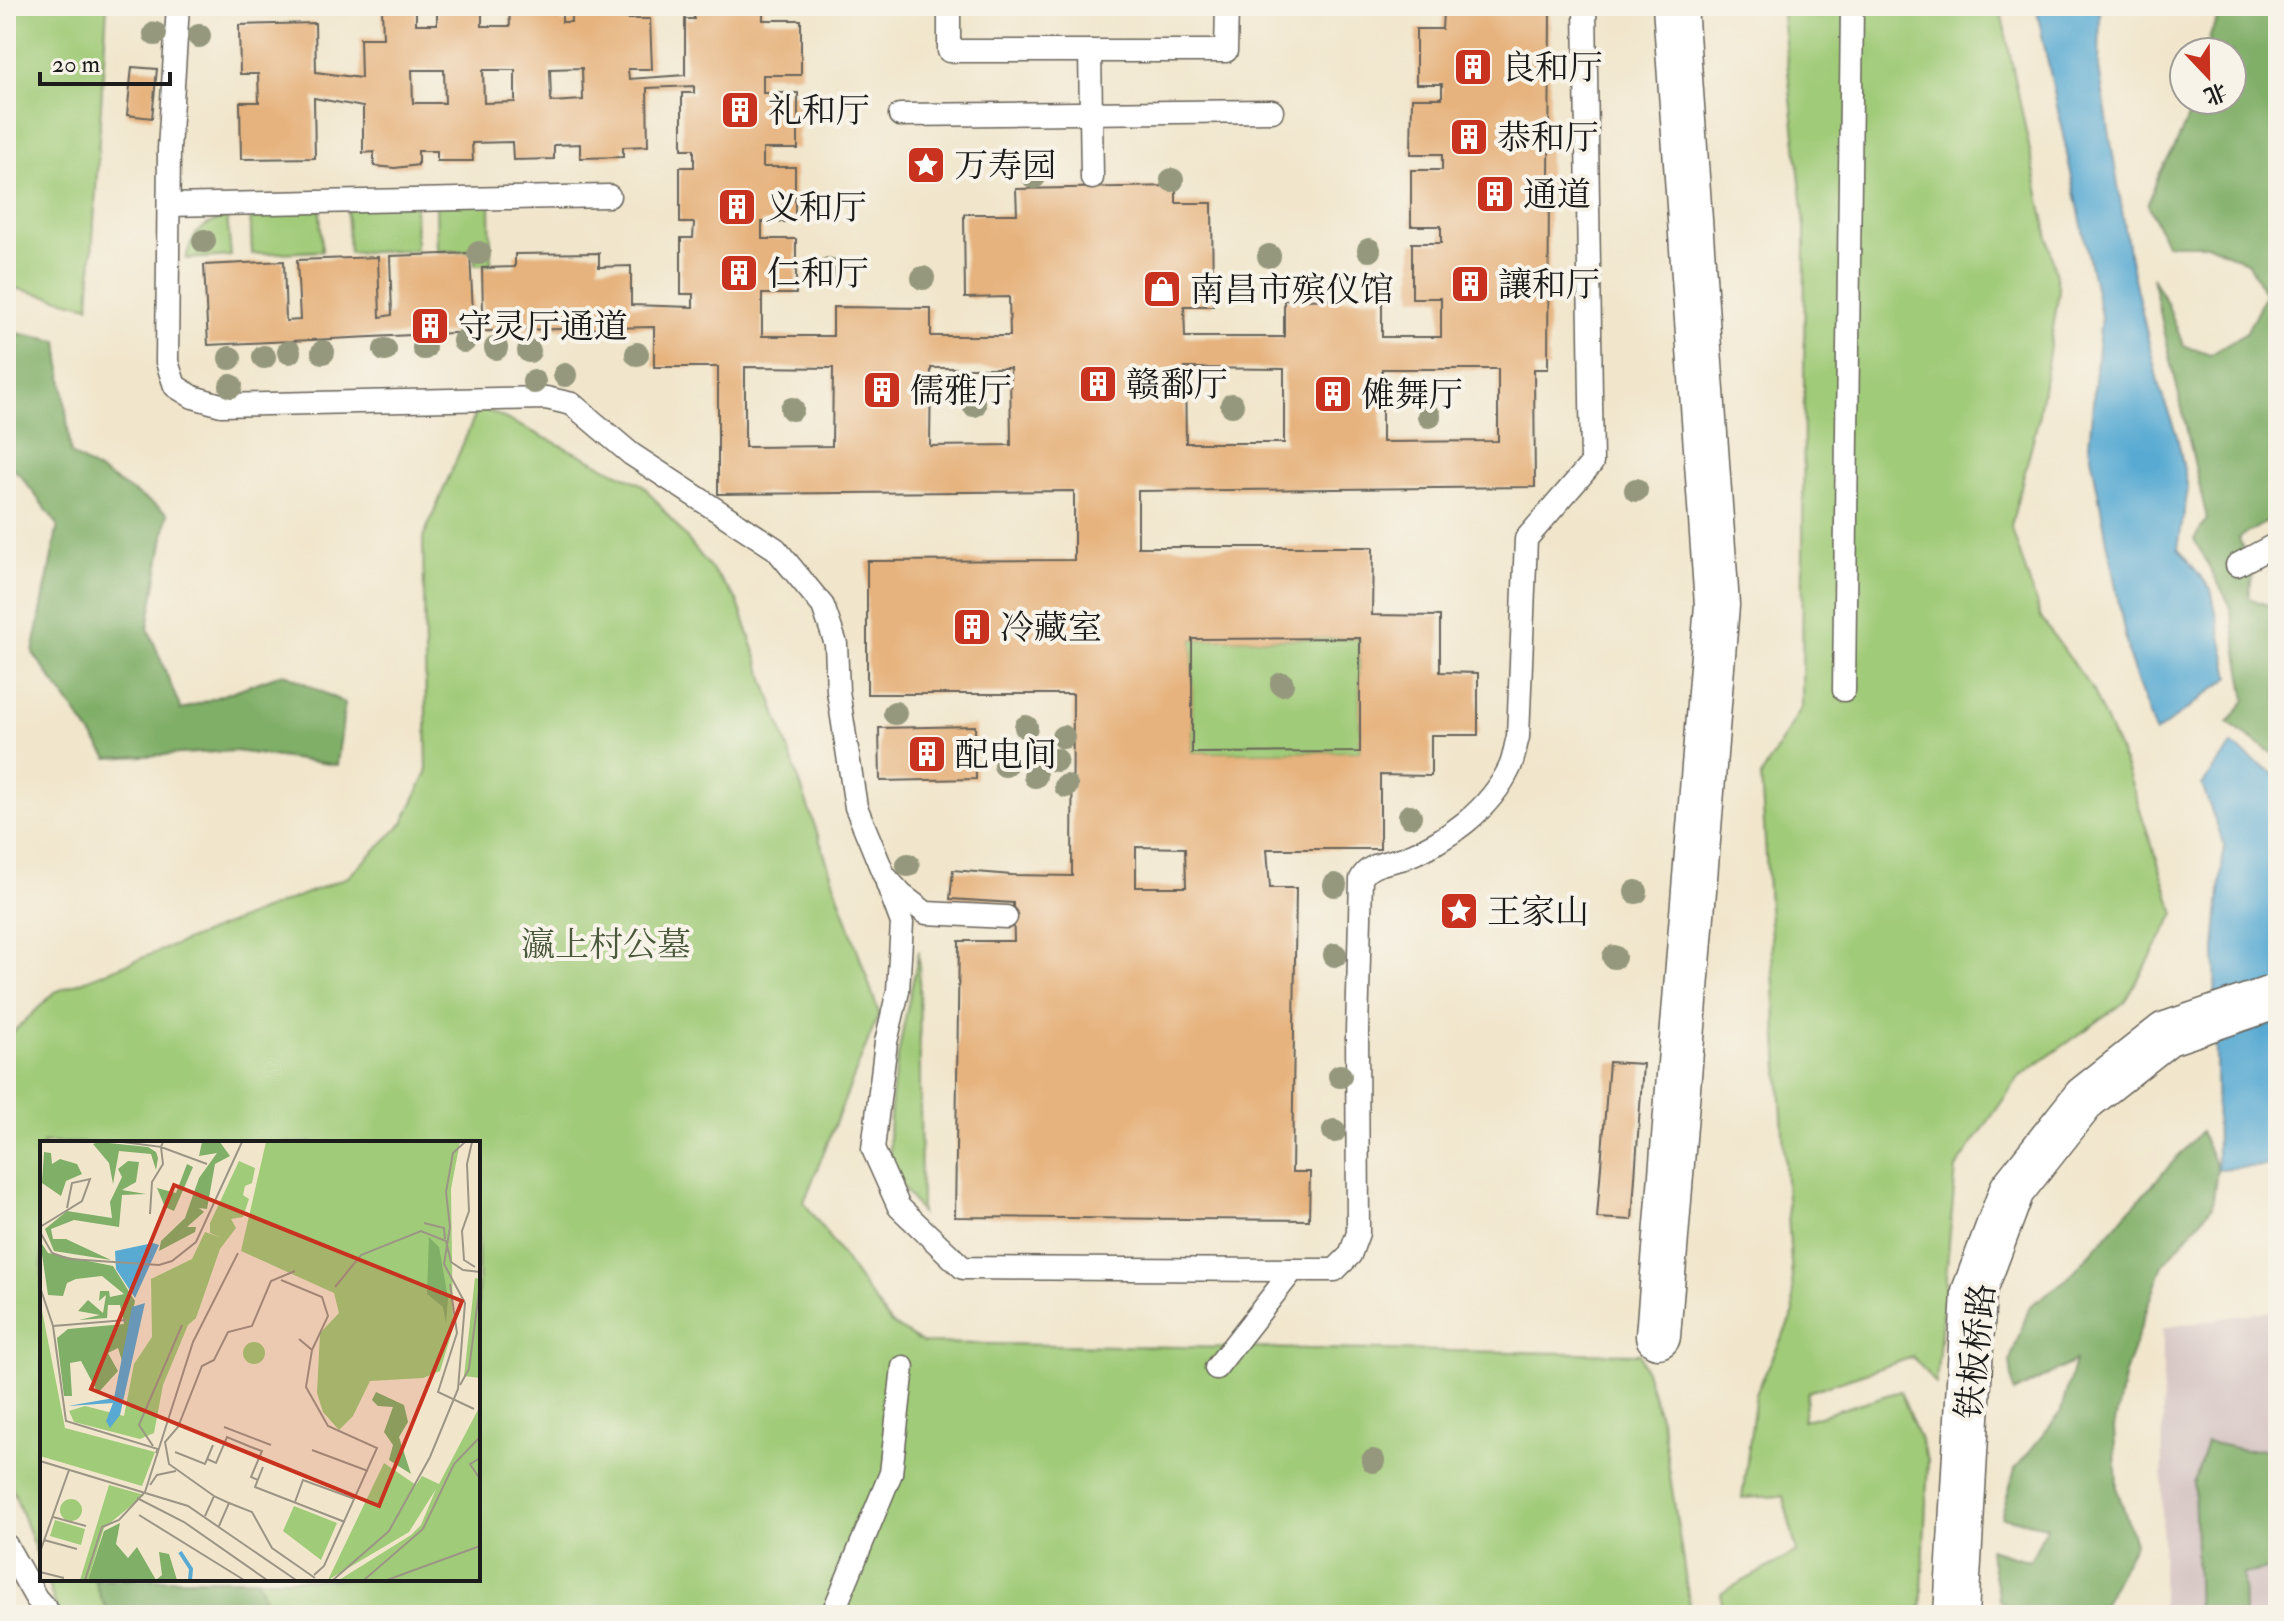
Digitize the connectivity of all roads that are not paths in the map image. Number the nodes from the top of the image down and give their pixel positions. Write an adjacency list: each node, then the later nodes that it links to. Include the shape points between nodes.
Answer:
1 (178, 6): 13 (lane)
2 (949, 6): 7 (lane, via 949,51)
3 (1227, 6): 7 (lane, via 1226,51)
4 (1585, 6): 20 (lane, via 1592,463 1526,539 1518,737 1510,766 1490,800 1457,828 1427,847 1369,868 1361,879 1358,1233 1350,1255 1335,1270)
5 (1675, 6): 21 (street, via 1717,605)
6 (1852, 6): 16 (lane)
7 (1090, 51): 9 (lane)
8 (1272, 111): 9 (lane)
9 (1091, 114): 10 (lane); 11 (lane)
10 (900, 115)
11 (1092, 178)
12 (609, 196): 13 (lane)
13 (169, 205): 17 (lane, via 167,362 175,386 193,397 221,405 546,398 572,404 631,454 776,549 823,606 836,644 856,807)
14 (2278, 543): 15 (lane)
15 (2237, 565)
16 (1844, 690)
17 (884, 875): 18 (lane, via 926,913); 20 (lane, via 902,923 898,991 873,1149 899,1207 963,1268)
18 (1006, 917)
19 (2278, 996): 27 (street, 铁板桥路, via 2166,1034 2085,1098 2012,1190 1974,1292)
20 (1293, 1270): 23 (lane)
21 (1658, 1336)
22 (903, 1367): 26 (lane, via 891,1473)
23 (1216, 1368)
24 (6, 1545): 25 (lane)
25 (51, 1615)
26 (832, 1615)
27 (1956, 1615)

